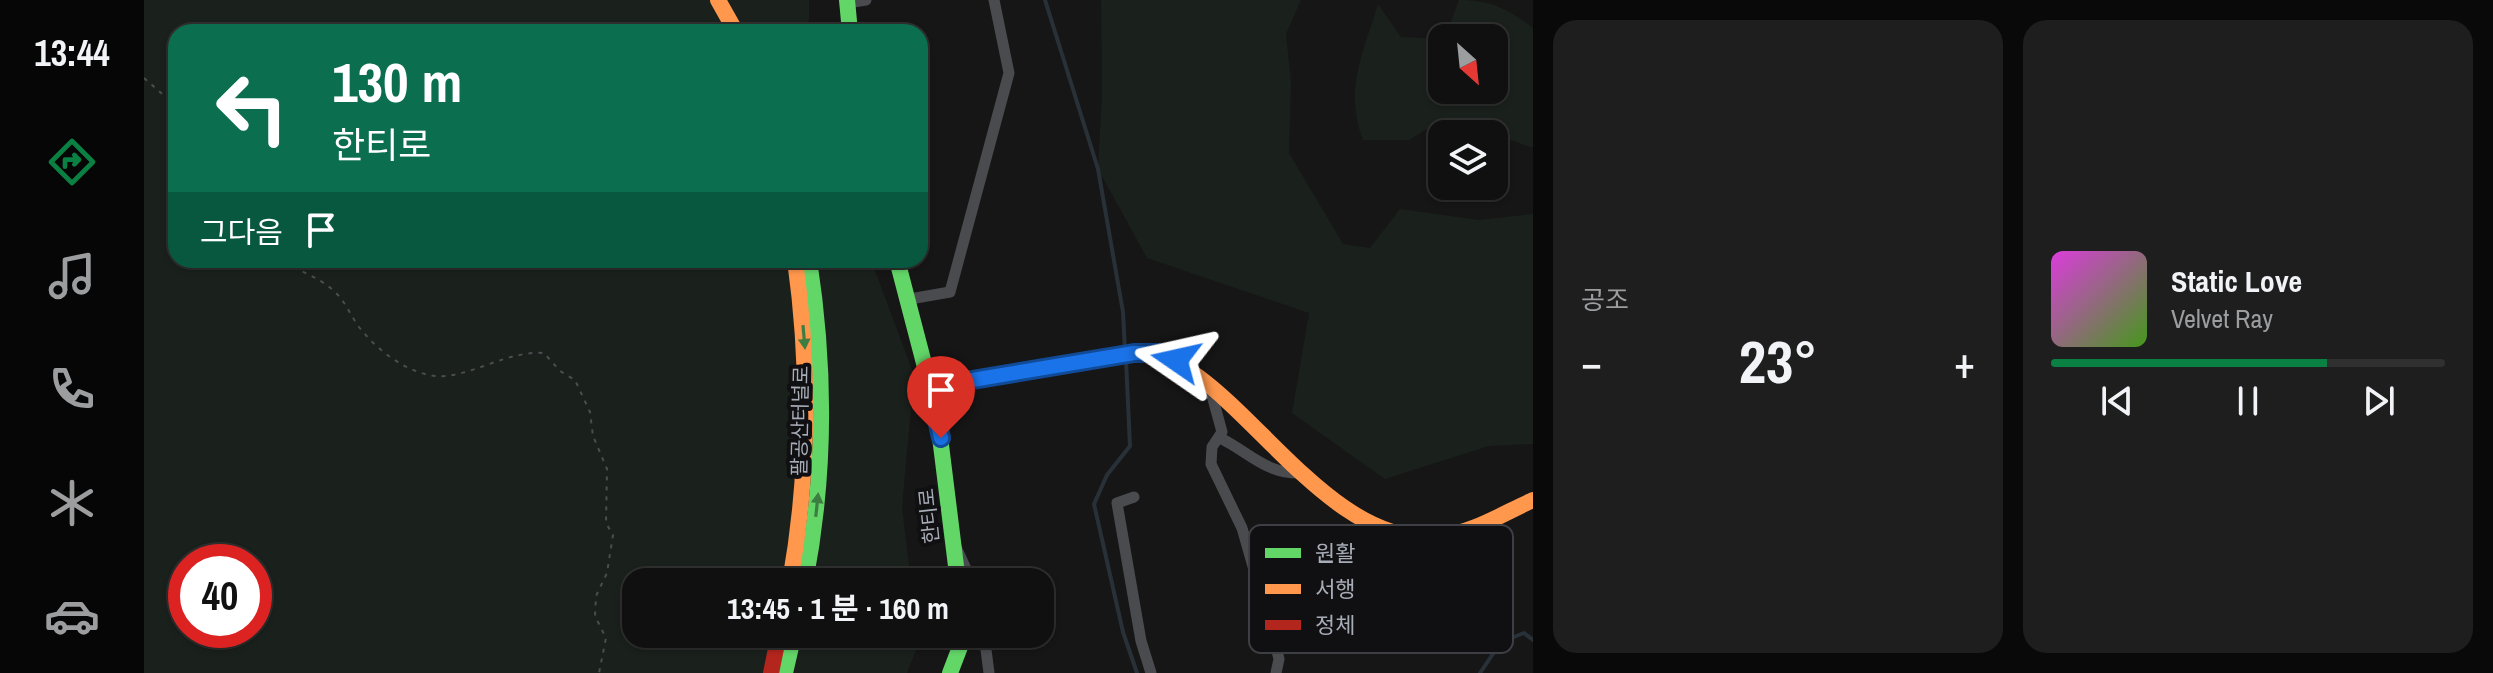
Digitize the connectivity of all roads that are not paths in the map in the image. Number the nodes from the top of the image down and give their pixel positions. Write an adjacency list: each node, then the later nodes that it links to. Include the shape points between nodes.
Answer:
1 (703, 0): 6 (main road)
2 (718, 0): 7 (main road)
3 (866, 0): 5 (street)
4 (994, 0): 12 (street, via 1009,73 950,292)
5 (847, 2): 8 (main road)
6 (716, 24)
7 (732, 24)
8 (849, 24)
9 (796, 268): 23 (main road, 팔공산터널로, one-way to 23, via 806,357 806,433)
10 (810, 268): 24 (main road, 팔공산터널로, one-way to 10, via 822,428)
11 (900, 268): 12 (main road, 한티로)
12 (910, 299): 13 (main road, 한티로)
13 (930, 387): 14 (main road, via 1142,352 1176,360); 21 (main road, 한티로)
14 (1210, 388): 15 (street); 16 (main road)
15 (1220, 438): 16 (street, via 1268,469); 22 (street, via 1212,447 1211,464 1242,528)
16 (1302, 473): 19 (main road)
17 (1134, 497): 36 (street, via 1117,503)
18 (1533, 500): 20 (main road)
19 (1378, 525)
20 (1477, 525)
21 (952, 539): 25 (main road, 한티로); 26 (street)
22 (1249, 556)
23 (792, 568)
24 (807, 568)
25 (956, 568)
26 (965, 568)
27 (776, 648): 32 (main road)
28 (791, 648): 33 (main road)
29 (960, 648): 34 (main road)
30 (986, 648): 35 (street)
31 (1277, 653): 37 (street)
32 (771, 673)
33 (785, 673)
34 (950, 673)
35 (989, 673)
36 (1151, 673)
37 (1276, 673)

